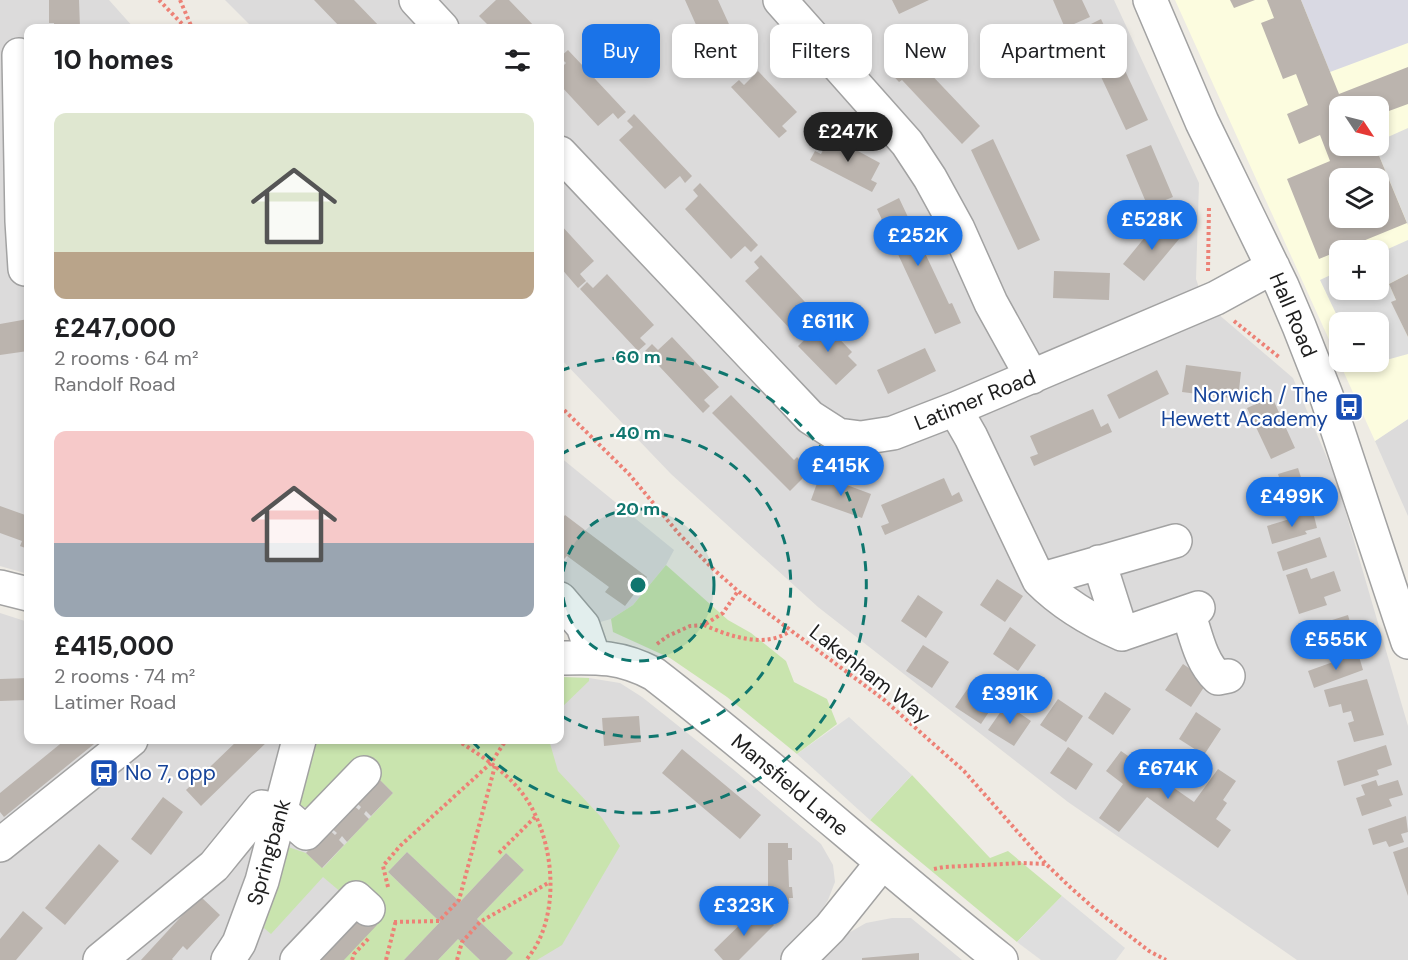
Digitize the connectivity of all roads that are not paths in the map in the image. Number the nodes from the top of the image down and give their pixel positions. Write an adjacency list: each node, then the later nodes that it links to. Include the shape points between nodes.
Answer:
1 (416, 0): 4 (street)
2 (1150, 0): 7 (street, Hall Road, via 1202,122)
3 (790, 3): 9 (street, via 907,143 930,178)
4 (438, 24)
5 (19, 55): 8 (street, via 22,221)
6 (564, 157): 10 (street, Latimer Road, via 810,417 838,435 861,438 893,433)
7 (1272, 267): 9 (street, Latimer Road, via 1216,298); 18 (street, Hall Road, via 1326,395)
8 (18, 271)
9 (1032, 377): 10 (street, Latimer Road)
10 (955, 409): 13 (street)
11 (1175, 541): 12 (street)
12 (1099, 562): 13 (street); 17 (street)
13 (1039, 580): 17 (street, via 1101,625)
14 (0, 587): 15 (street)
15 (24, 593)
16 (564, 604): 20 (street, via 583,626)
17 (1122, 634): 21 (street, via 1193,610 1202,655 1218,678)
18 (1408, 642)
19 (564, 658): 20 (street, Mansfield Lane)
20 (594, 658): 27 (street, Mansfield Lane, via 633,663 654,674)
21 (1228, 676)
22 (126, 744): 26 (street)
23 (298, 744): 25 (street, Springbank)
24 (364, 773): 25 (street, via 306,833)
25 (278, 823): 29 (street, Springbank); 30 (street, via 262,807 214,866)
26 (0, 845)
27 (891, 870): 32 (street); 33 (street, Mansfield Lane)
28 (372, 920): 31 (street, via 356,898)
29 (242, 954)
30 (100, 960)
31 (297, 960)
32 (798, 960)
33 (1001, 960)

